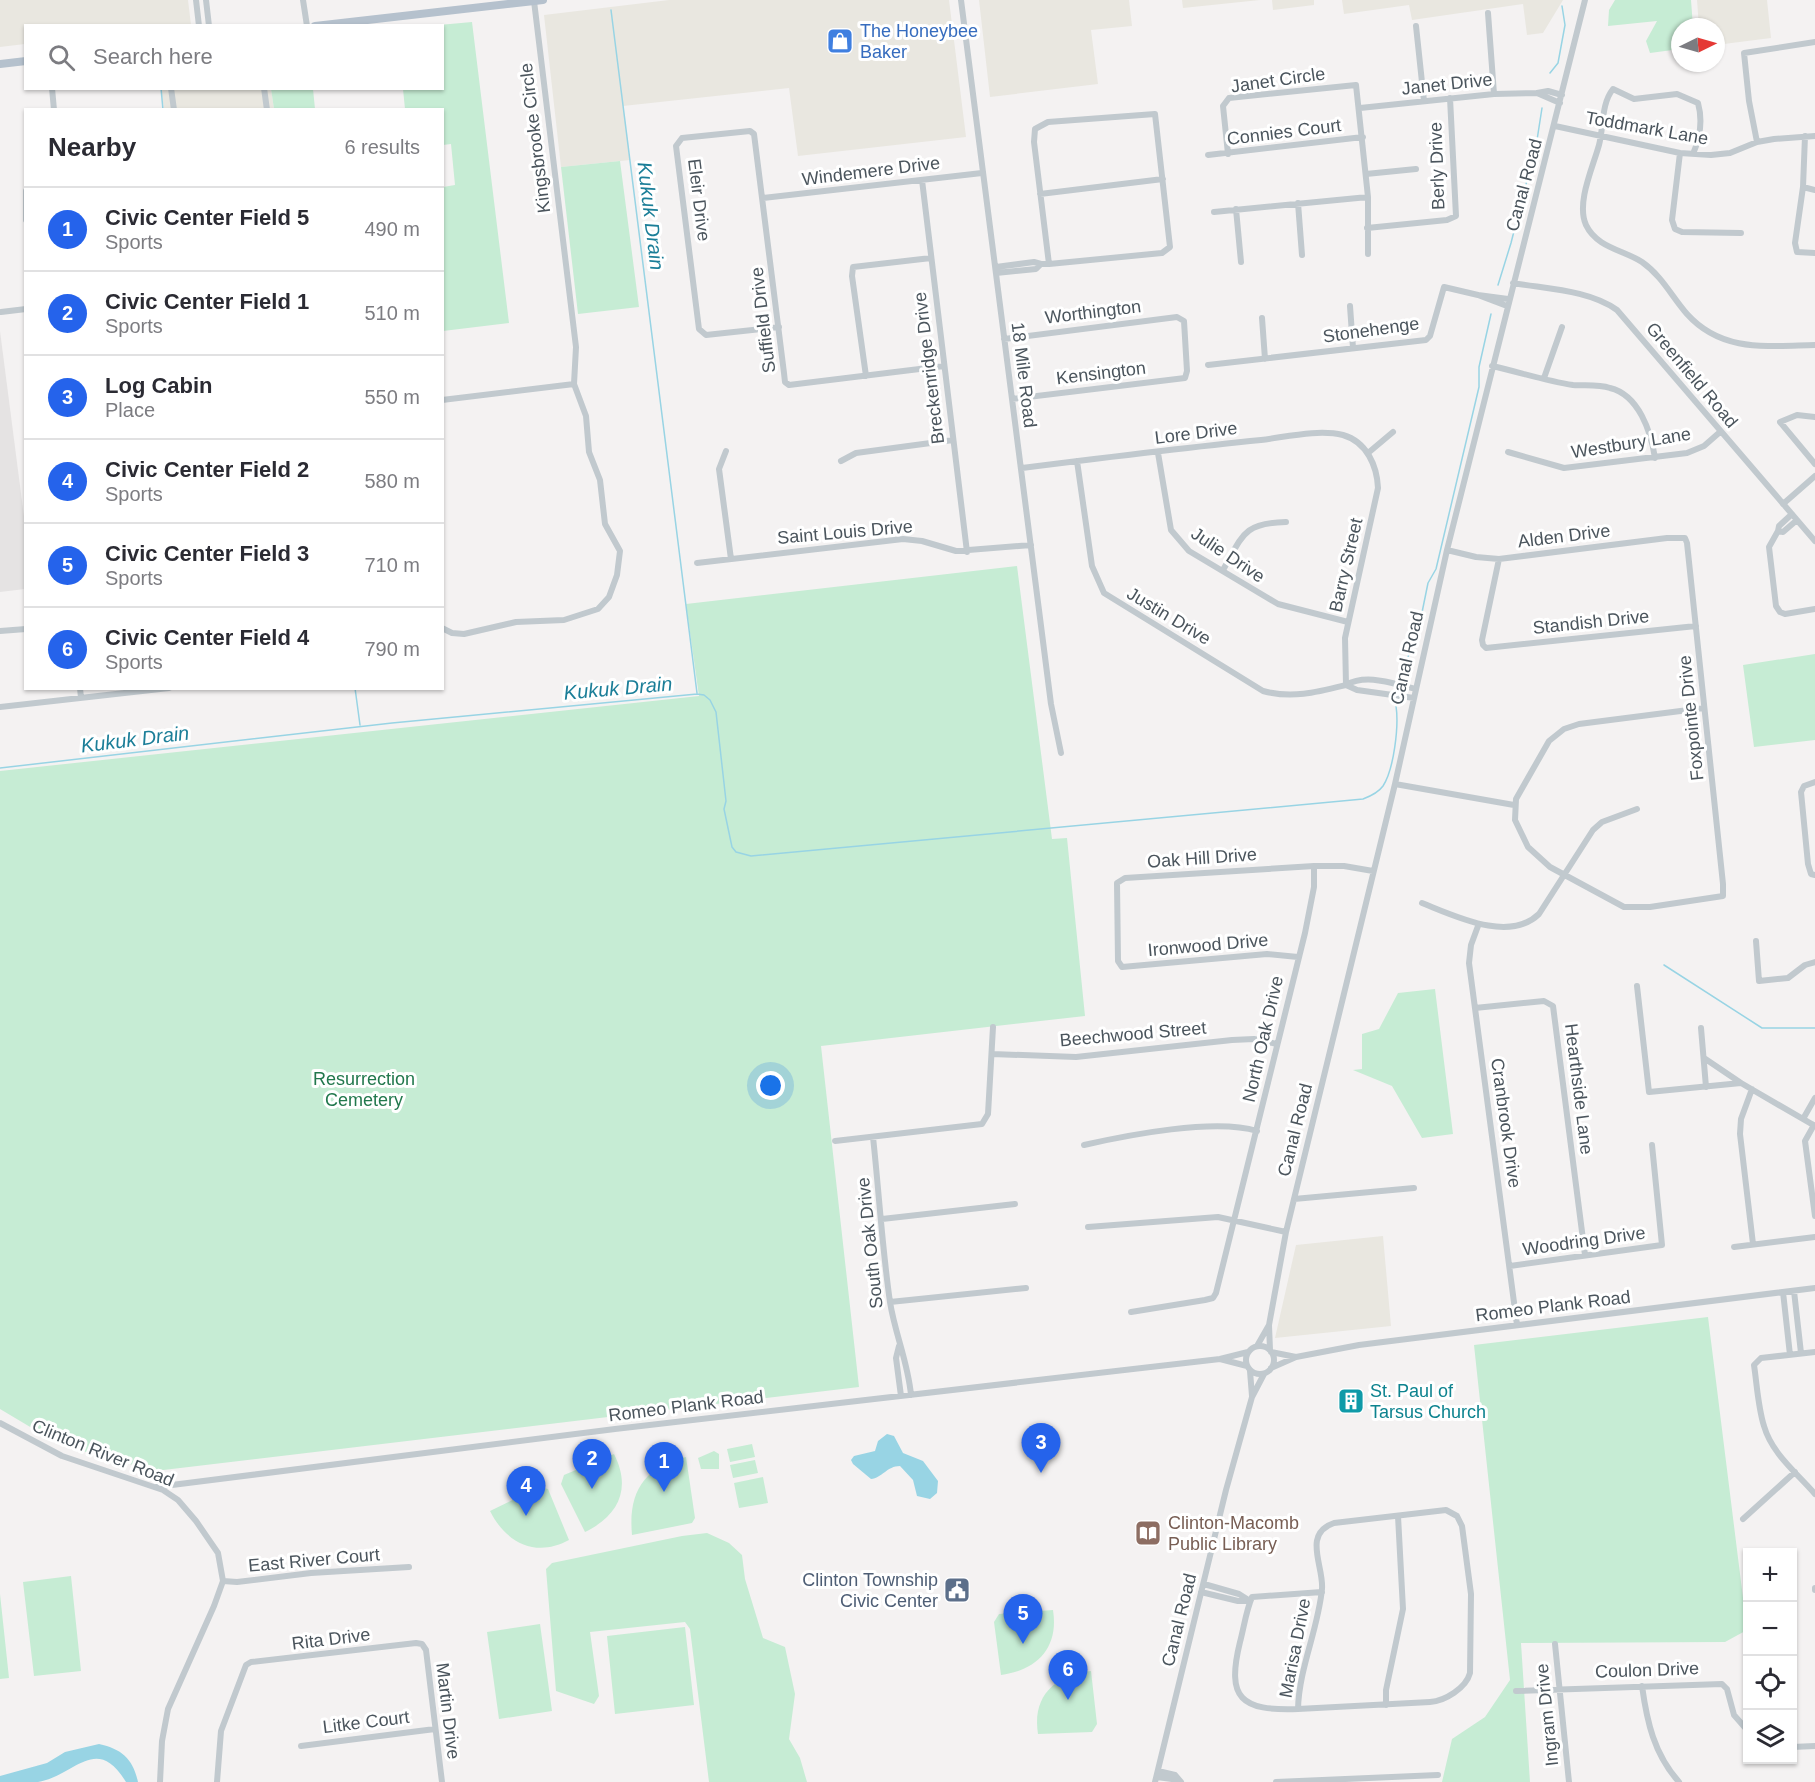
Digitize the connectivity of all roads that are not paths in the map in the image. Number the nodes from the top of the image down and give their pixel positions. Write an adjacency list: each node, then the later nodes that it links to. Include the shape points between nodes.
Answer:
1 (196, 0): 10 (street)
2 (206, 0): 11 (street)
3 (303, 0): 12 (street)
4 (543, 0): 7 (main road)
5 (961, 0): 43 (street, 18 Mile Road)
6 (1586, 0): 23 (street, Canal Road)
7 (534, 1): 8 (main road); 82 (street, Kingsbrooke Circle, via 577,355)
8 (479, 3): 13 (main road)
9 (1488, 13): 22 (street)
10 (199, 24)
11 (209, 24)
12 (307, 24)
13 (329, 24)
14 (1416, 26): 25 (street)
15 (1815, 42): 37 (street, via 1744,52)
16 (24, 61): 17 (main road)
17 (0, 64)
18 (52, 90): 27 (street)
19 (171, 90): 28 (street)
20 (264, 90): 29 (street)
21 (1537, 93): 22 (street, Janet Drive); 23 (street, Janet Drive); 26 (street, Janet Drive)
22 (1494, 94): 24 (street, Janet Drive)
23 (1562, 95): 26 (street, Canal Road)
24 (1450, 98): 25 (street, Janet Drive); 55 (street, Berly Drive, via 1456,216)
25 (1424, 101): 30 (street, Janet Drive)
26 (1560, 103): 31 (street, Canal Road)
27 (54, 108)
28 (174, 108)
29 (267, 108)
30 (1360, 108): 35 (street); 39 (street, Janet Circle, via 1356,85 1229,98 1223,106)
31 (1555, 126): 32 (street, Toddmark Lane); 64 (street, Canal Road)
32 (1602, 135): 38 (street, Toddmark Lane); 40 (street, via 1607,97 1613,88 1634,99 1677,94 1698,104 1701,115); 73 (street, via 1584,203 1586,225 1600,241 1643,263 1687,314 1713,336 1741,345)
33 (1804, 136): 34 (street, Toddmark Lane); 37 (street, Toddmark Lane); 47 (street)
34 (1815, 136)
35 (1363, 137): 39 (street, Connies Court); 44 (street)
36 (677, 141): 51 (street, Suffield Drive, via 753,132); 70 (street, Eleir Drive, via 701,333)
37 (1757, 142): 40 (street, Toddmark Lane, via 1730,153)
38 (1680, 153): 40 (street, Toddmark Lane); 56 (street, via 1672,220 1675,229)
39 (1228, 154): 41 (street, Connies Court)
40 (1693, 154)
41 (1208, 155)
42 (1416, 169): 44 (street)
43 (982, 173): 46 (street, Windemere Drive); 63 (street, 18 Mile Road)
44 (1366, 174): 50 (street)
45 (1163, 179): 49 (street); 49 (street, via 1155,114 1048,122 1035,129); 62 (street, via 1170,247 1162,253)
46 (922, 180): 51 (street, Windemere Drive); 60 (street, Breckenridge Drive)
47 (1803, 187): 48 (street); 57 (street, via 1795,243 1797,252)
48 (1815, 190)
49 (1040, 194): 62 (street)
50 (1368, 197): 52 (street); 55 (street)
51 (763, 198): 70 (street, Suffield Drive)
52 (1298, 203): 53 (street); 59 (street)
53 (1236, 209): 54 (street); 61 (street)
54 (1214, 212)
55 (1367, 228): 58 (street)
56 (1741, 233)
57 (1815, 253)
58 (1368, 254)
59 (1302, 255)
60 (931, 258): 77 (street, Breckenridge Drive); 80 (street, via 854,267)
61 (1241, 262)
62 (1049, 264): 63 (street, via 1035,269)
63 (996, 270): 72 (street, 18 Mile Road)
64 (1513, 283): 65 (street, Canal Road); 87 (street, Greenfield Road, via 1591,298 1612,306)
65 (1508, 302): 74 (street, Stonehenge, via 1444,287 1426,340); 78 (street, Canal Road)
66 (1350, 306): 74 (street)
67 (24, 309): 68 (street)
68 (1, 312)
69 (1262, 318): 75 (street)
70 (779, 327): 80 (street, Suffield Drive, via 785,382 789,385)
71 (1562, 327): 81 (street)
72 (1004, 339): 79 (street, Worthington, via 1177,317 1184,321); 83 (street, 18 Mile Road)
73 (1815, 345)
74 (1353, 348): 75 (street, Stonehenge)
75 (1265, 359): 76 (street, Stonehenge)
76 (1208, 364)
77 (944, 366): 80 (street, Suffield Drive); 88 (street, Breckenridge Drive)
78 (1492, 366): 81 (street); 105 (street, Canal Road)
79 (1187, 371): 83 (street, Kensington, via 1185,378)
80 (866, 375)
81 (1544, 378): 93 (street, via 1572,385 1603,386 1622,394 1649,429)
82 (574, 384): 84 (street); 115 (street, via 586,416 589,452 600,480 605,524 620,551 609,597 598,609 564,620 516,622 464,634)
83 (1012, 399): 97 (street, 18 Mile Road)
84 (444, 400)
85 (1815, 417): 96 (street, via 1797,415 1780,422)
86 (1393, 432): 92 (street)
87 (1720, 432): 93 (street, Westbury Lane, via 1697,450); 99 (street, Greenfield Road)
88 (953, 440): 94 (street, via 856,453); 106 (street, Breckenridge Drive)
89 (726, 451): 107 (street, via 719,469)
90 (1508, 452): 93 (street, Westbury Lane, via 1564,468)
91 (1158, 453): 92 (street, Lore Drive, via 1329,434 1352,440); 95 (street, Lore Drive); 110 (street, Julie Drive, via 1171,530 1189,551)
92 (1368, 453): 112 (street, Barry Street, via 1377,474 1376,504)
93 (1655, 458)
94 (841, 461)
95 (1077, 461): 97 (street, Lore Drive); 117 (street, Justin Drive, via 1092,566 1104,593 1263,691 1287,696)
96 (1815, 464)
97 (1022, 468): 104 (street, 18 Mile Road)
98 (1815, 476): 99 (street)
99 (1784, 504): 100 (street, Greenfield Road)
100 (1794, 517): 103 (street, Greenfield Road); 111 (street, via 1779,526 1769,547 1776,606 1780,612 1791,614)
101 (1286, 522): 110 (street, via 1261,523 1249,529)
102 (1685, 538): 108 (street, Alden Drive); 113 (street, Foxpointe Drive)
103 (1815, 541)
104 (1030, 545): 106 (street, Saint Louis Drive); 127 (street, 18 Mile Road)
105 (1447, 550): 108 (street, Alden Drive); 119 (street, Canal Road)
106 (967, 552): 107 (street, Saint Louis Drive, via 903,539)
107 (731, 559): 109 (street, Saint Louis Drive)
108 (1499, 559): 113 (street, Standish Drive, via 1482,639 1489,648)
109 (696, 563)
110 (1223, 570): 112 (street, Julie Drive, via 1288,609)
111 (1815, 609)
112 (1348, 622): 117 (street, Barry Street, via 1344,648)
113 (1696, 626): 126 (street, Foxpointe Drive)
114 (24, 629): 116 (street)
115 (444, 629)
116 (0, 632)
117 (1346, 685): 118 (street, Justin Drive, via 1357,679); 122 (street, Justin Drive)
118 (1397, 685): 119 (street, Justin Drive); 122 (street)
119 (1416, 689): 124 (street, Canal Road)
120 (80, 690): 123 (street)
121 (151, 690): 123 (street)
122 (1395, 695): 124 (street, Justin Drive)
123 (81, 698): 125 (street)
124 (1414, 698): 129 (street, Canal Road)
125 (0, 707)
126 (1704, 708): 130 (street, via 1579,723 1564,729 1549,741); 135 (street, Foxpointe Drive, via 1723,896 1624,907)
127 (1061, 753)
128 (1815, 782): 134 (street, via 1802,788 1808,864)
129 (1395, 784): 130 (street); 133 (street, Canal Road)
130 (1514, 805): 135 (street, via 1515,820 1526,844 1541,861)
131 (1637, 809): 135 (street, via 1598,825)
132 (1314, 866): 133 (street, Oak Hill Drive); 139 (street, North Oak Drive, via 1310,910); 141 (street, Oak Hill Drive, via 1120,880 1116,890)
133 (1373, 871): 161 (street, Canal Road)
134 (1813, 874)
135 (1563, 875): 137 (street, via 1539,914 1528,923)
136 (1422, 903): 137 (street)
137 (1478, 926): 143 (street, Cranbrook Drive, via 1469,954)
138 (1756, 941): 140 (street, via 1760,981 1788,978)
139 (1298, 957): 141 (street, Ironwood Drive, via 1267,954); 146 (street, North Oak Drive)
140 (1815, 962)
141 (1120, 966)
142 (1637, 986): 150 (street, via 1649,1092)
143 (1475, 1008): 171 (street, Hearthside Lane, via 1544,1001 1553,1006); 172 (street, Cranbrook Drive)
144 (993, 1028): 147 (street)
145 (1701, 1028): 148 (street)
146 (1277, 1044): 147 (street, Beechwood Street, via 1232,1040 1076,1057); 155 (street, North Oak Drive)
147 (992, 1054): 156 (street, via 988,1114 982,1124)
148 (1704, 1058): 149 (street); 150 (street)
149 (1741, 1083): 150 (street); 151 (street)
150 (1706, 1087)
151 (1752, 1089): 153 (street); 169 (street, via 1740,1127)
152 (1815, 1098): 153 (street)
153 (1803, 1119): 154 (street)
154 (1814, 1125): 163 (street, via 1805,1141)
155 (1257, 1131): 158 (street, via 1230,1125); 165 (street, North Oak Drive)
156 (873, 1137): 157 (street); 164 (street, South Oak Drive)
157 (835, 1141)
158 (1084, 1145)
159 (1652, 1145): 171 (street, Woodring Drive, via 1662,1245)
160 (1414, 1188): 161 (street)
161 (1294, 1199): 167 (street, Canal Road)
162 (1014, 1204): 164 (street)
163 (1815, 1216)
164 (882, 1219): 177 (street, South Oak Drive)
165 (1236, 1219): 166 (street, via 1195,1217); 167 (street); 178 (street, North Oak Drive, via 1213,1298)
166 (1089, 1227)
167 (1286, 1232): 179 (street, Canal Road)
168 (1815, 1238): 169 (street)
169 (1753, 1244): 170 (street)
170 (1734, 1247)
171 (1585, 1255): 172 (street, Woodring Drive)
172 (1510, 1266): 180 (street, Cranbrook Drive)
173 (1026, 1288): 177 (street)
174 (1815, 1288): 175 (street, Romeo Plank Road)
175 (1794, 1291): 176 (street, Romeo Plank Road); 186 (street)
176 (1783, 1292): 180 (street, Romeo Plank Road); 187 (street)
177 (890, 1302): 181 (street, South Oak Drive)
178 (1131, 1312)
179 (1269, 1325): 182 (street, Canal Road); 183 (street, Canal Road)
180 (1517, 1325): 188 (street, Romeo Plank Road)
181 (899, 1345): 193 (street, South Oak Drive, via 905,1355); 194 (street, South Oak Drive, via 896,1358)
182 (1257, 1346): 183 (street); 184 (street)
183 (1270, 1351): 188 (street, Romeo Plank Road); 190 (street, via 1274,1360)
184 (1248, 1352): 189 (street, Romeo Plank Road); 191 (street)
185 (1815, 1352): 186 (street)
186 (1801, 1353): 187 (street)
187 (1790, 1355): 197 (street, via 1755,1362 1764,1426)
188 (1296, 1357): 190 (street, Romeo Plank Road)
189 (1220, 1359): 191 (street, Romeo Plank Road); 193 (street, Romeo Plank Road)
190 (1271, 1368): 192 (street)
191 (1249, 1369): 192 (street); 195 (street, Canal Road)
192 (1264, 1374): 195 (street, Canal Road)
193 (911, 1395): 194 (street, Romeo Plank Road)
194 (901, 1396): 198 (street, Romeo Plank Road)
195 (1252, 1397): 204 (street, Canal Road)
196 (0, 1423): 198 (street, Clinton River Road, via 62,1456)
197 (1794, 1472): 199 (street); 201 (street)
198 (156, 1487): 203 (street, Clinton River Road, via 178,1500 209,1537 222,1563)
199 (1815, 1494)
200 (1398, 1516): 206 (street, via 1334,1523 1323,1530 1316,1543); 213 (street, via 1403,1609); 213 (street, via 1446,1510 1457,1516 1462,1526 1471,1590 1469,1677 1436,1702)
201 (1743, 1519)
202 (408, 1567): 203 (street, East River Court)
203 (223, 1581): 225 (street, via 168,1709)
204 (1204, 1584): 205 (street, Canal Road); 207 (street)
205 (1202, 1592): 207 (street); 221 (street, Canal Road)
206 (1322, 1592): 207 (street, via 1257,1594); 214 (street, Marisa Drive)
207 (1250, 1601): 214 (street, via 1234,1668 1239,1693 1249,1703 1264,1709)
208 (422, 1644): 216 (street, Martin Drive, via 426,1650); 226 (street, Rita Drive, via 246,1665 221,1731)
209 (1555, 1644): 211 (street, Ingram Drive)
210 (1642, 1686): 211 (street, Coulon Drive); 215 (street, Coulon Drive, via 1722,1684 1734,1715); 230 (street, via 1654,1744)
211 (1559, 1688): 212 (street, Coulon Drive); 229 (street, Ingram Drive)
212 (1516, 1691)
213 (1386, 1705): 214 (street)
214 (1298, 1709)
215 (1743, 1726)
216 (435, 1729): 217 (street, Litke Court); 227 (street, Martin Drive)
217 (301, 1746)
218 (1815, 1746): 219 (street)
219 (1797, 1747)
220 (1438, 1775): 222 (street)
221 (1157, 1776): 223 (street)
222 (1408, 1780): 224 (street)
223 (1180, 1781)
224 (1339, 1781): 228 (street)
225 (160, 1782)
226 (217, 1782)
227 (442, 1782)
228 (1276, 1782)
229 (1569, 1782)
230 (1679, 1782)

